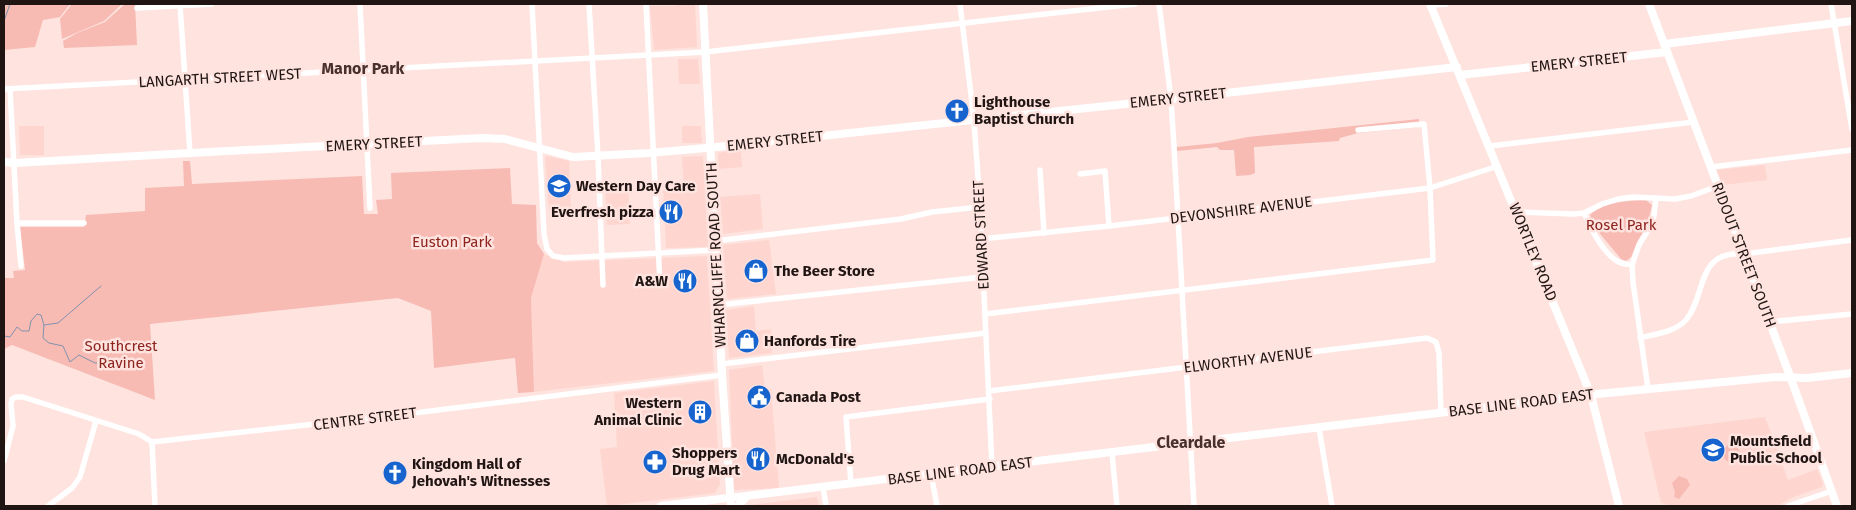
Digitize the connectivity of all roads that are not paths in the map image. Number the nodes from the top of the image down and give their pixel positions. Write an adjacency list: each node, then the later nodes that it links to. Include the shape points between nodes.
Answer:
1 (212, 4): 14 (street)
2 (360, 4): 26 (street)
3 (532, 4): 24 (street)
4 (589, 4): 23 (street)
5 (646, 4): 22 (street)
6 (703, 4): 20 (street, WHARNCLIFFE ROAD SOUTH)
7 (960, 4): 17 (street, EDWARD STREET)
8 (1135, 4): 17 (street, LANGARTH STREET WEST)
9 (1159, 4): 30 (street)
10 (1431, 4): 11 (street); 25 (street, WORTLEY ROAD)
11 (1446, 4)
12 (1649, 4): 19 (street, RIDOUT STREET SOUTH)
13 (1831, 4): 18 (street)
14 (180, 5): 15 (street); 28 (street)
15 (137, 8)
16 (1852, 21): 18 (street)
17 (962, 24): 20 (street, LANGARTH STREET WEST); 31 (street, EDWARD STREET)
18 (1834, 24): 19 (street); 33 (street)
19 (1664, 44): 21 (street, RIDOUT STREET SOUTH)
20 (705, 52): 22 (street, LANGARTH STREET WEST); 37 (street, WHARNCLIFFE ROAD SOUTH)
21 (1667, 52): 27 (street, EMERY STREET); 32 (street, RIDOUT STREET SOUTH)
22 (649, 55): 23 (street, LANGARTH STREET WEST); 40 (street)
23 (591, 58): 24 (street, LANGARTH STREET WEST); 42 (street)
24 (534, 61): 26 (street, LANGARTH STREET WEST); 38 (street)
25 (1457, 67): 27 (street, WORTLEY ROAD); 30 (street, EMERY STREET)
26 (363, 70): 28 (street, LANGARTH STREET WEST); 35 (street)
27 (1460, 75): 36 (street, WORTLEY ROAD)
28 (184, 80): 29 (street, LANGARTH STREET WEST); 41 (street)
29 (7, 89): 44 (street)
30 (1171, 99): 31 (street, EMERY STREET); 56 (street)
31 (974, 120): 37 (street, EMERY STREET); 53 (street, EDWARD STREET)
32 (1694, 122): 36 (street); 46 (street, RIDOUT STREET SOUTH)
33 (1852, 129)
34 (1358, 130): 50 (street, via 1424,124)
35 (368, 144): 38 (street, EMERY STREET, via 493,138); 41 (street, EMERY STREET); 52 (street)
36 (1490, 146): 45 (street, WORTLEY ROAD)
37 (710, 148): 40 (street, EMERY STREET); 63 (street, WHARNCLIFFE ROAD SOUTH)
38 (539, 149): 42 (street, EMERY STREET, via 573,157); 67 (street, via 547,249 553,256 564,258)
39 (1852, 150): 46 (street)
40 (654, 152): 42 (street, EMERY STREET); 65 (street)
41 (190, 153): 44 (street, EMERY STREET)
42 (598, 156): 67 (street)
43 (4, 162): 44 (street, EMERY STREET)
44 (15, 164): 57 (street)
45 (1498, 166): 50 (street, DEVONSHIRE AVENUE); 54 (street, WORTLEY ROAD)
46 (1711, 166): 49 (street, RIDOUT STREET SOUTH)
47 (1040, 170): 60 (street)
48 (1080, 174): 59 (street, via 1105,172)
49 (1718, 186): 51 (street, via 1691,196); 66 (street, RIDOUT STREET SOUTH)
50 (1430, 188): 56 (street, DEVONSHIRE AVENUE); 73 (street, via 1433,260)
51 (1656, 198): 55 (street, via 1618,199); 68 (street, via 1654,216)
52 (370, 208)
53 (980, 208): 61 (street, EDWARD STREET); 63 (street)
54 (1517, 212): 55 (street); 87 (street, WORTLEY ROAD)
55 (1584, 213): 68 (street, via 1591,230 1611,257 1619,263)
56 (1179, 218): 59 (street, DEVONSHIRE AVENUE); 73 (street)
57 (17, 223): 58 (street); 69 (street)
58 (84, 223)
59 (1109, 226): 60 (street, DEVONSHIRE AVENUE)
60 (1044, 233): 61 (street, DEVONSHIRE AVENUE)
61 (981, 239): 70 (street, EDWARD STREET)
62 (1852, 240): 66 (street)
63 (715, 241): 64 (street, WHARNCLIFFE ROAD SOUTH)
64 (716, 250): 65 (street); 74 (street, WHARNCLIFFE ROAD SOUTH)
65 (659, 253): 67 (street); 72 (street)
66 (1744, 254): 77 (street, RIDOUT STREET SOUTH); 79 (street, via 1726,254 1716,260 1707,271 1686,320 1664,332)
67 (602, 255): 71 (street)
68 (1632, 265): 79 (street)
69 (21, 266)
70 (983, 276): 74 (street); 75 (street, EDWARD STREET)
71 (603, 284)
72 (660, 284)
73 (1183, 290): 75 (street); 81 (street)
74 (718, 305): 80 (street, WHARNCLIFFE ROAD SOUTH)
75 (985, 314): 78 (street, EDWARD STREET)
76 (1852, 314): 77 (street)
77 (1770, 322): 84 (street, RIDOUT STREET SOUTH)
78 (986, 333): 80 (street); 86 (street, EDWARD STREET)
79 (1640, 338): 85 (street)
80 (722, 364): 83 (street, WHARNCLIFFE ROAD SOUTH)
81 (1187, 367): 86 (street, ELWORTHY AVENUE); 89 (street, ELWORTHY AVENUE, via 1427,338 1436,342 1439,352); 93 (street)
82 (1852, 372): 84 (street, BASE LINE ROAD EAST, via 1807,378)
83 (722, 375): 92 (street, CENTRE STREET); 102 (street, WHARNCLIFFE ROAD SOUTH)
84 (1790, 376): 85 (street, BASE LINE ROAD EAST); 100 (street, RIDOUT STREET SOUTH)
85 (1648, 389): 87 (street, BASE LINE ROAD EAST)
86 (989, 391): 88 (street, EDWARD STREET)
87 (1591, 395): 89 (street, BASE LINE ROAD EAST); 112 (street, WORTLEY ROAD)
88 (990, 399): 96 (street, EDWARD STREET); 98 (street, via 846,417)
89 (1441, 413): 91 (street, BASE LINE ROAD EAST)
90 (96, 421): 92 (street, via 139,434); 95 (street, via 16,397 11,404 13,426); 103 (street, via 80,477 72,488)
91 (1319, 428): 93 (street, BASE LINE ROAD EAST); 111 (street)
92 (152, 442): 104 (street)
93 (1190, 443): 94 (street, BASE LINE ROAD EAST); 110 (street)
94 (1112, 452): 96 (street, BASE LINE ROAD EAST); 109 (street)
95 (4, 460)
96 (992, 467): 97 (street, BASE LINE ROAD EAST)
97 (931, 474): 98 (street, BASE LINE ROAD EAST); 108 (street)
98 (851, 484): 99 (street, BASE LINE ROAD EAST)
99 (823, 487): 101 (street, BASE LINE ROAD EAST); 107 (street)
100 (1832, 491): 113 (street); 114 (street, RIDOUT STREET SOUTH)
101 (747, 496): 102 (street, BASE LINE ROAD EAST); 106 (street)
102 (730, 502): 105 (street, BASE LINE ROAD EAST)
103 (48, 506)
104 (155, 506)
105 (661, 506)
106 (738, 506)
107 (826, 506)
108 (937, 506)
109 (1117, 506)
110 (1194, 506)
111 (1332, 506)
112 (1619, 506)
113 (1788, 506)
114 (1837, 506)

